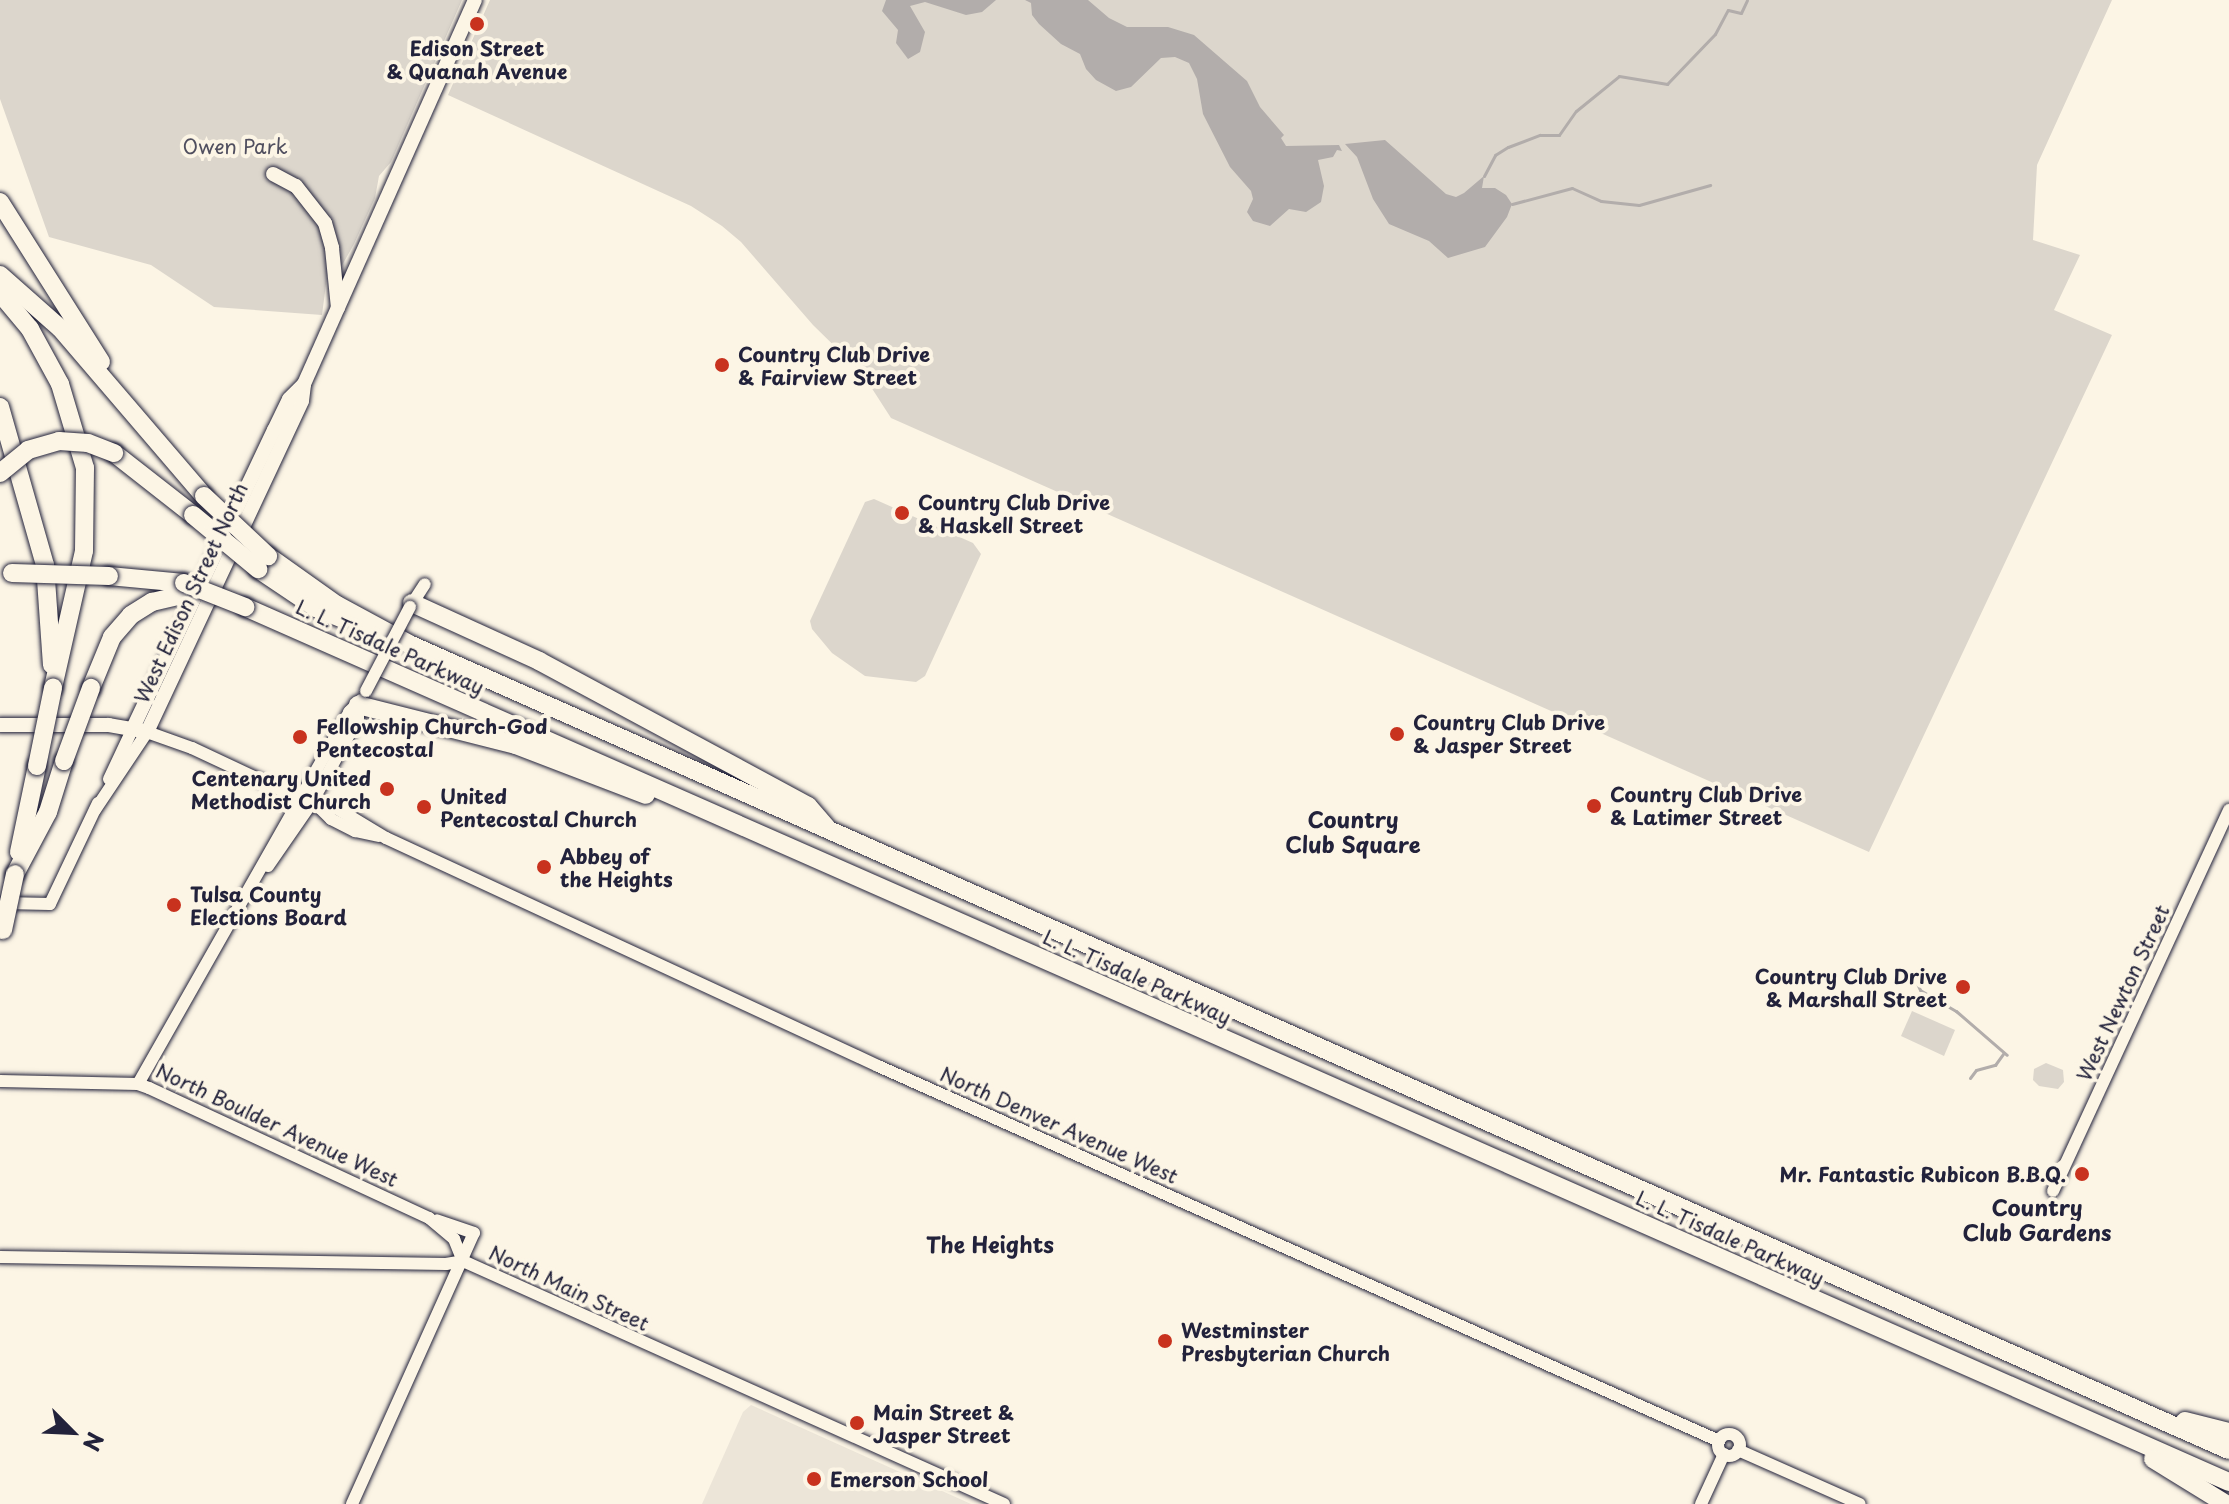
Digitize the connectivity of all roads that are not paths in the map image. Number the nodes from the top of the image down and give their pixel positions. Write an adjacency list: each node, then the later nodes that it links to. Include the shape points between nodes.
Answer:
1 (475, 0): 5 (main road, West Edison Street North)
2 (273, 174): 5 (main road, via 296,186 325,223)
3 (0, 202): 7 (highway)
4 (2, 286): 7 (highway, via 60,328); 14 (highway, via 60,384 85,468 84,551)
5 (339, 309): 17 (main road, West Edison Street North, via 304,384 302,401)
6 (0, 407): 14 (highway, via 45,565)
7 (142, 425): 9 (highway, bridge)
8 (0, 473): 9 (highway, bridge, via 28,450 59,441 88,443 114,453)
9 (263, 563): 20 (highway, L. L. Tisdale Parkway, via 316,608 409,644)
10 (4, 573): 13 (highway, L. L. Tisdale Parkway, bridge, via 164,579)
11 (425, 584): 12 (street)
12 (411, 605): 15 (street, bridge); 20 (highway, via 539,661 808,806)
13 (245, 607): 21 (highway, L. L. Tisdale Parkway); 22 (highway, bridge, via 173,596 152,602 119,626 91,688 48,812)
14 (53, 688): 22 (highway, bridge)
15 (362, 698): 18 (street, via 349,712); 21 (highway, via 516,745)
16 (0, 725): 17 (main road, North Denver Avenue West)
17 (140, 730): 18 (street, North Denver Avenue West); 23 (street, West Edison Street North, via 50,904)
18 (311, 804): 26 (street, via 253,884); 34 (street, North Denver Avenue West, via 355,831 386,838 878,1066)
19 (2229, 810): 27 (street, West Newton Street)
20 (831, 832): 31 (highway, L. L. Tisdale Parkway)
21 (762, 835): 32 (highway, L. L. Tisdale Parkway)
22 (15, 874): 24 (highway, bridge)
23 (0, 903)
24 (2, 938)
25 (0, 1081): 26 (street, North Boulder Avenue West)
26 (138, 1084): 28 (street, North Boulder Avenue West)
27 (2053, 1191)
28 (429, 1218): 30 (street, North Boulder Avenue West, via 454,1239); 30 (street, via 474,1233)
29 (0, 1257): 30 (street, North Main Street)
30 (463, 1261): 39 (street, North Main Street); 40 (street)
31 (2132, 1408): 33 (highway); 36 (highway, L. L. Tisdale Parkway)
32 (2107, 1429): 38 (highway, L. L. Tisdale Parkway); 43 (highway)
33 (2229, 1432)
34 (1719, 1441): 35 (street, via 1733,1435); 37 (street)
35 (1738, 1450): 37 (street); 42 (street)
36 (2229, 1450)
37 (1724, 1454): 41 (street)
38 (2229, 1482)
39 (999, 1502)
40 (352, 1504)
41 (1701, 1504)
42 (1860, 1504)
43 (2226, 1504)

